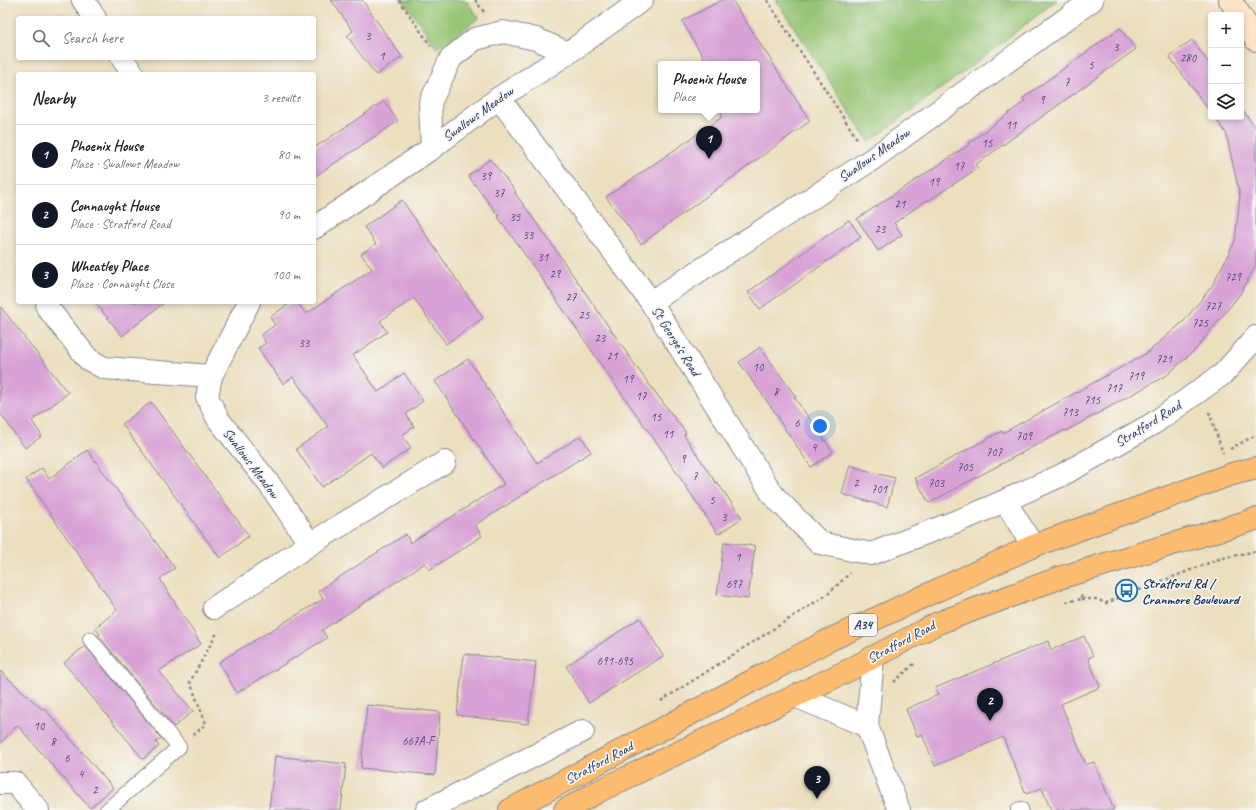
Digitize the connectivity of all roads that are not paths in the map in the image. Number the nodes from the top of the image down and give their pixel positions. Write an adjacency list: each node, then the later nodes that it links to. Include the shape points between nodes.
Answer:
1 (83, 0): 6 (street)
2 (642, 0): 9 (street, Swallows Meadow)
3 (1092, 0): 15 (street, Swallows Meadow, via 870,160)
4 (1230, 0): 5 (street)
5 (1238, 12)
6 (94, 16)
7 (1244, 21): 8 (street)
8 (1256, 40)
9 (568, 53): 12 (street, Swallows Meadow); 13 (street, via 536,40 503,32 476,39 451,58 430,102)
10 (123, 60): 11 (street)
11 (132, 72)
12 (499, 98): 13 (street, Swallows Meadow); 15 (street, St George's Road)
13 (432, 148): 14 (street, Swallows Meadow)
14 (316, 227)
15 (651, 302): 26 (street, St George's Road, via 772,495 820,543)
16 (248, 304): 19 (street, Swallows Meadow)
17 (47, 307): 19 (street, via 88,359 104,368)
18 (1256, 338): 22 (street, Stratford Road, via 1223,374 1154,423 1062,475)
19 (211, 376): 24 (street, Swallows Meadow, via 207,397 218,419 270,485)
20 (446, 462): 24 (street)
21 (1256, 468): 25 (highway, Stratford Road / A34, via 1232,474)
22 (1005, 501): 25 (street); 26 (street, Stratford Road)
23 (1256, 519): 29 (highway, Stratford Road / A34, via 1059,578 938,623)
24 (310, 544): 27 (street)
25 (1033, 546): 37 (highway, Stratford Road / A34, via 825,642)
26 (871, 554)
27 (214, 608)
28 (90, 639): 35 (lane, via 179,747)
29 (873, 657): 30 (highway, Stratford Road / A34); 31 (street)
30 (795, 696): 31 (street); 38 (highway, Stratford Road / A34)
31 (867, 726): 39 (street)
32 (584, 731): 36 (street)
33 (0, 783): 34 (street, via 15,782)
34 (38, 810)
35 (107, 810)
36 (427, 810)
37 (510, 810)
38 (565, 810)
39 (899, 810)

